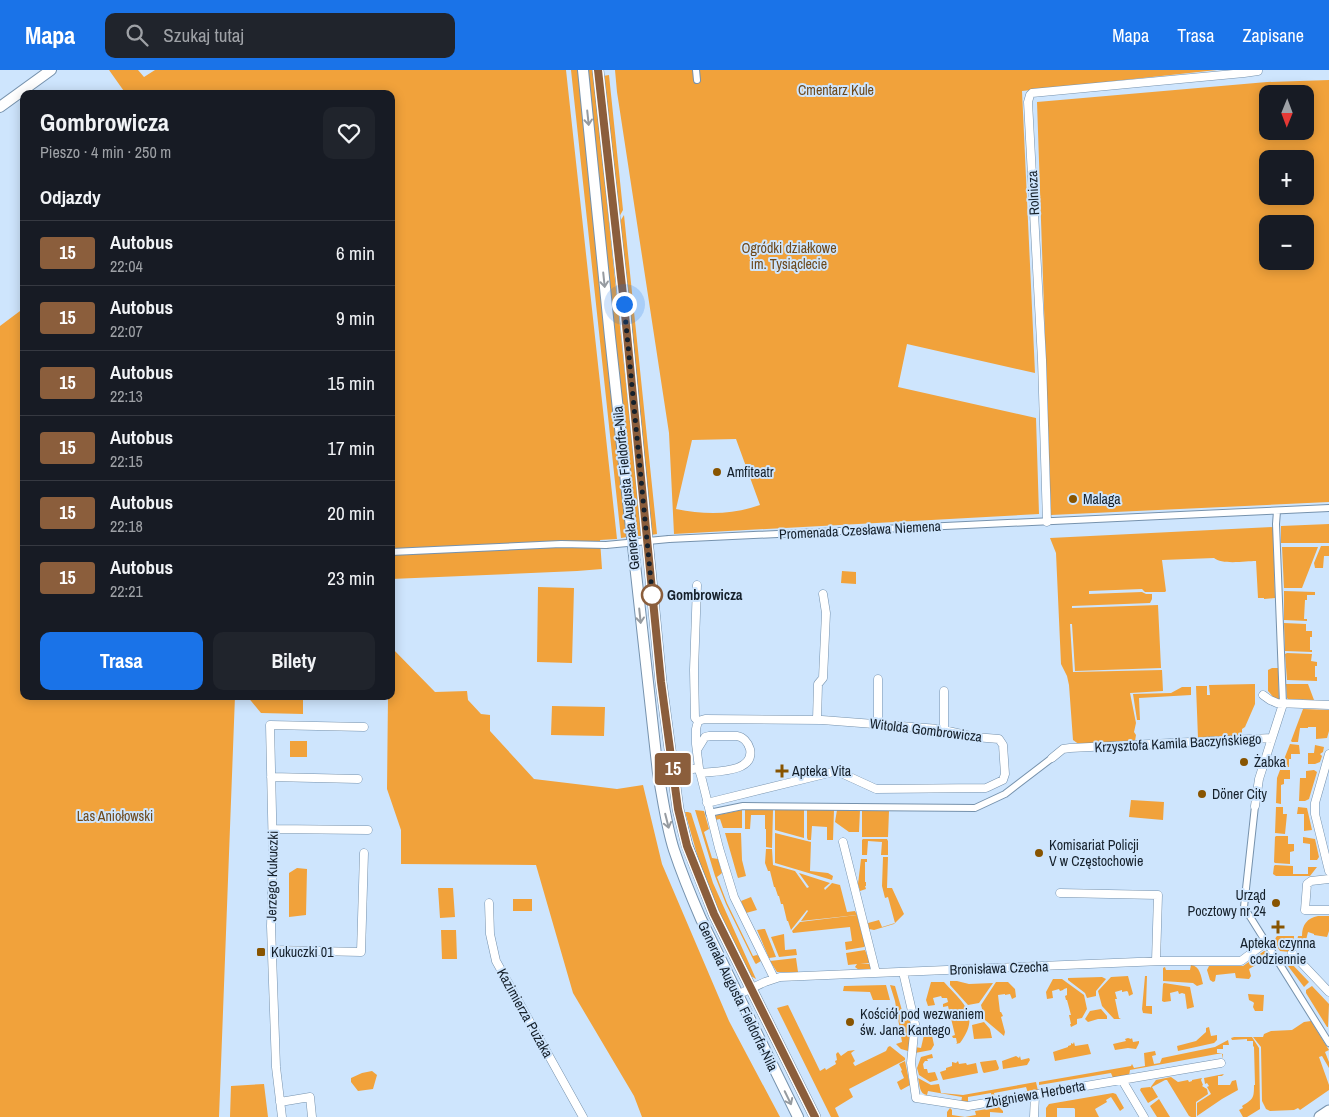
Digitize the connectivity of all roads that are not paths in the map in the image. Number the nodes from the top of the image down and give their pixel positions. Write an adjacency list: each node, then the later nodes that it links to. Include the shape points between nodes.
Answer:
1 (51, 70): 7 (street)
2 (583, 70): 57 (street, Generała Augusta Fieldorfa-Nila, one-way to 57, via 658,773 674,849 684,879)
3 (598, 70): 31 (street, Generała Augusta Fieldorfa-Nila)
4 (696, 70): 6 (street)
5 (1258, 70): 12 (street, Rolnicza, via 1030,95)
6 (697, 80)
7 (23, 90)
8 (20, 92): 9 (street)
9 (0, 107)
10 (1329, 508): 11 (street, Promenada Czesława Niemena)
11 (1277, 511): 12 (street, Promenada Czesława Niemena); 19 (street)
12 (1047, 522): 13 (street, Promenada Czesława Niemena, bridge, via 669,539 606,545)
13 (395, 552)
14 (697, 585): 22 (street, via 694,670 695,718)
15 (823, 594): 21 (street, via 826,613 823,678 818,684)
16 (878, 679): 23 (street)
17 (944, 692): 25 (street)
18 (1263, 695): 19 (street)
19 (1284, 704): 20 (street); 26 (street, Krzysztofa Kamila Baczyńskiego)
20 (1329, 705)
21 (817, 720): 22 (street, Witolda Gombrowicza); 23 (street, Witolda Gombrowicza)
22 (698, 721): 27 (street)
23 (878, 724): 25 (street, Witolda Gombrowicza)
24 (364, 727): 32 (street, Jerzego Kukuczki, via 270,725)
25 (944, 730): 34 (street, Witolda Gombrowicza, via 1000,739 1005,764 1003,780 986,788 876,790 833,772)
26 (1272, 738): 29 (street, Krzysztofa Kamila Baczyńskiego, via 1070,748); 35 (street, via 1259,779)
27 (697, 750): 30 (street); 30 (street, via 709,736 737,736 745,740 750,751 750,758 739,768)
28 (1329, 754): 39 (street, via 1316,802 1315,814)
29 (1052, 758): 36 (street, via 1005,794 975,808 743,806)
30 (699, 771): 31 (street); 34 (street)
31 (673, 772): 55 (street, Generała Augusta Fieldorfa-Nila, via 687,846 714,914)
32 (271, 777): 33 (street); 37 (street, Jerzego Kukuczki)
33 (358, 779)
34 (707, 803): 36 (street)
35 (1255, 806): 58 (street, via 1244,907)
36 (709, 813): 54 (street, via 734,897)
37 (273, 829): 38 (street); 49 (street, Jerzego Kukuczki)
38 (368, 830)
39 (1321, 836): 40 (street); 43 (street)
40 (1329, 841)
41 (843, 842): 53 (street)
42 (364, 853): 49 (street, via 361,952)
43 (1329, 871)
44 (1329, 878): 47 (street, via 1307,884 1306,910)
45 (1060, 893): 51 (street, via 1158,895)
46 (489, 903): 66 (street, Kazimierza Pużaka, via 490,934 496,961)
47 (1329, 910)
48 (1260, 946): 51 (street, Bronisława Czecha, via 1241,961)
49 (272, 950): 62 (street, Jerzego Kukuczki)
50 (1292, 953): 56 (street)
51 (1156, 961): 52 (street, Bronisława Czecha)
52 (903, 972): 53 (street, Bronisława Czecha); 61 (street, Zbigniewa Herberta, via 915,1024 911,1063 916,1098 968,1106)
53 (876, 974): 54 (street, Bronisława Czecha)
54 (774, 978): 55 (street, Bronisława Czecha)
55 (750, 988): 57 (street, Bronisława Czecha); 68 (street, Generała Augusta Fieldorfa-Nila)
56 (1329, 992)
57 (737, 995): 67 (street, Generała Augusta Fieldorfa-Nila, one-way to 67)
58 (1329, 1043)
59 (1221, 1062): 60 (street, Zbigniewa Herberta)
60 (1122, 1080): 61 (street, Zbigniewa Herberta); 70 (street)
61 (1035, 1095): 69 (street)
62 (280, 1102): 64 (street, Jerzego Kukuczki); 65 (street, via 310,1097)
63 (1329, 1111): 71 (main road)
64 (282, 1117)
65 (312, 1117)
66 (582, 1117)
67 (798, 1117)
68 (814, 1117)
69 (1034, 1117)
70 (1144, 1117)
71 (1320, 1117)

